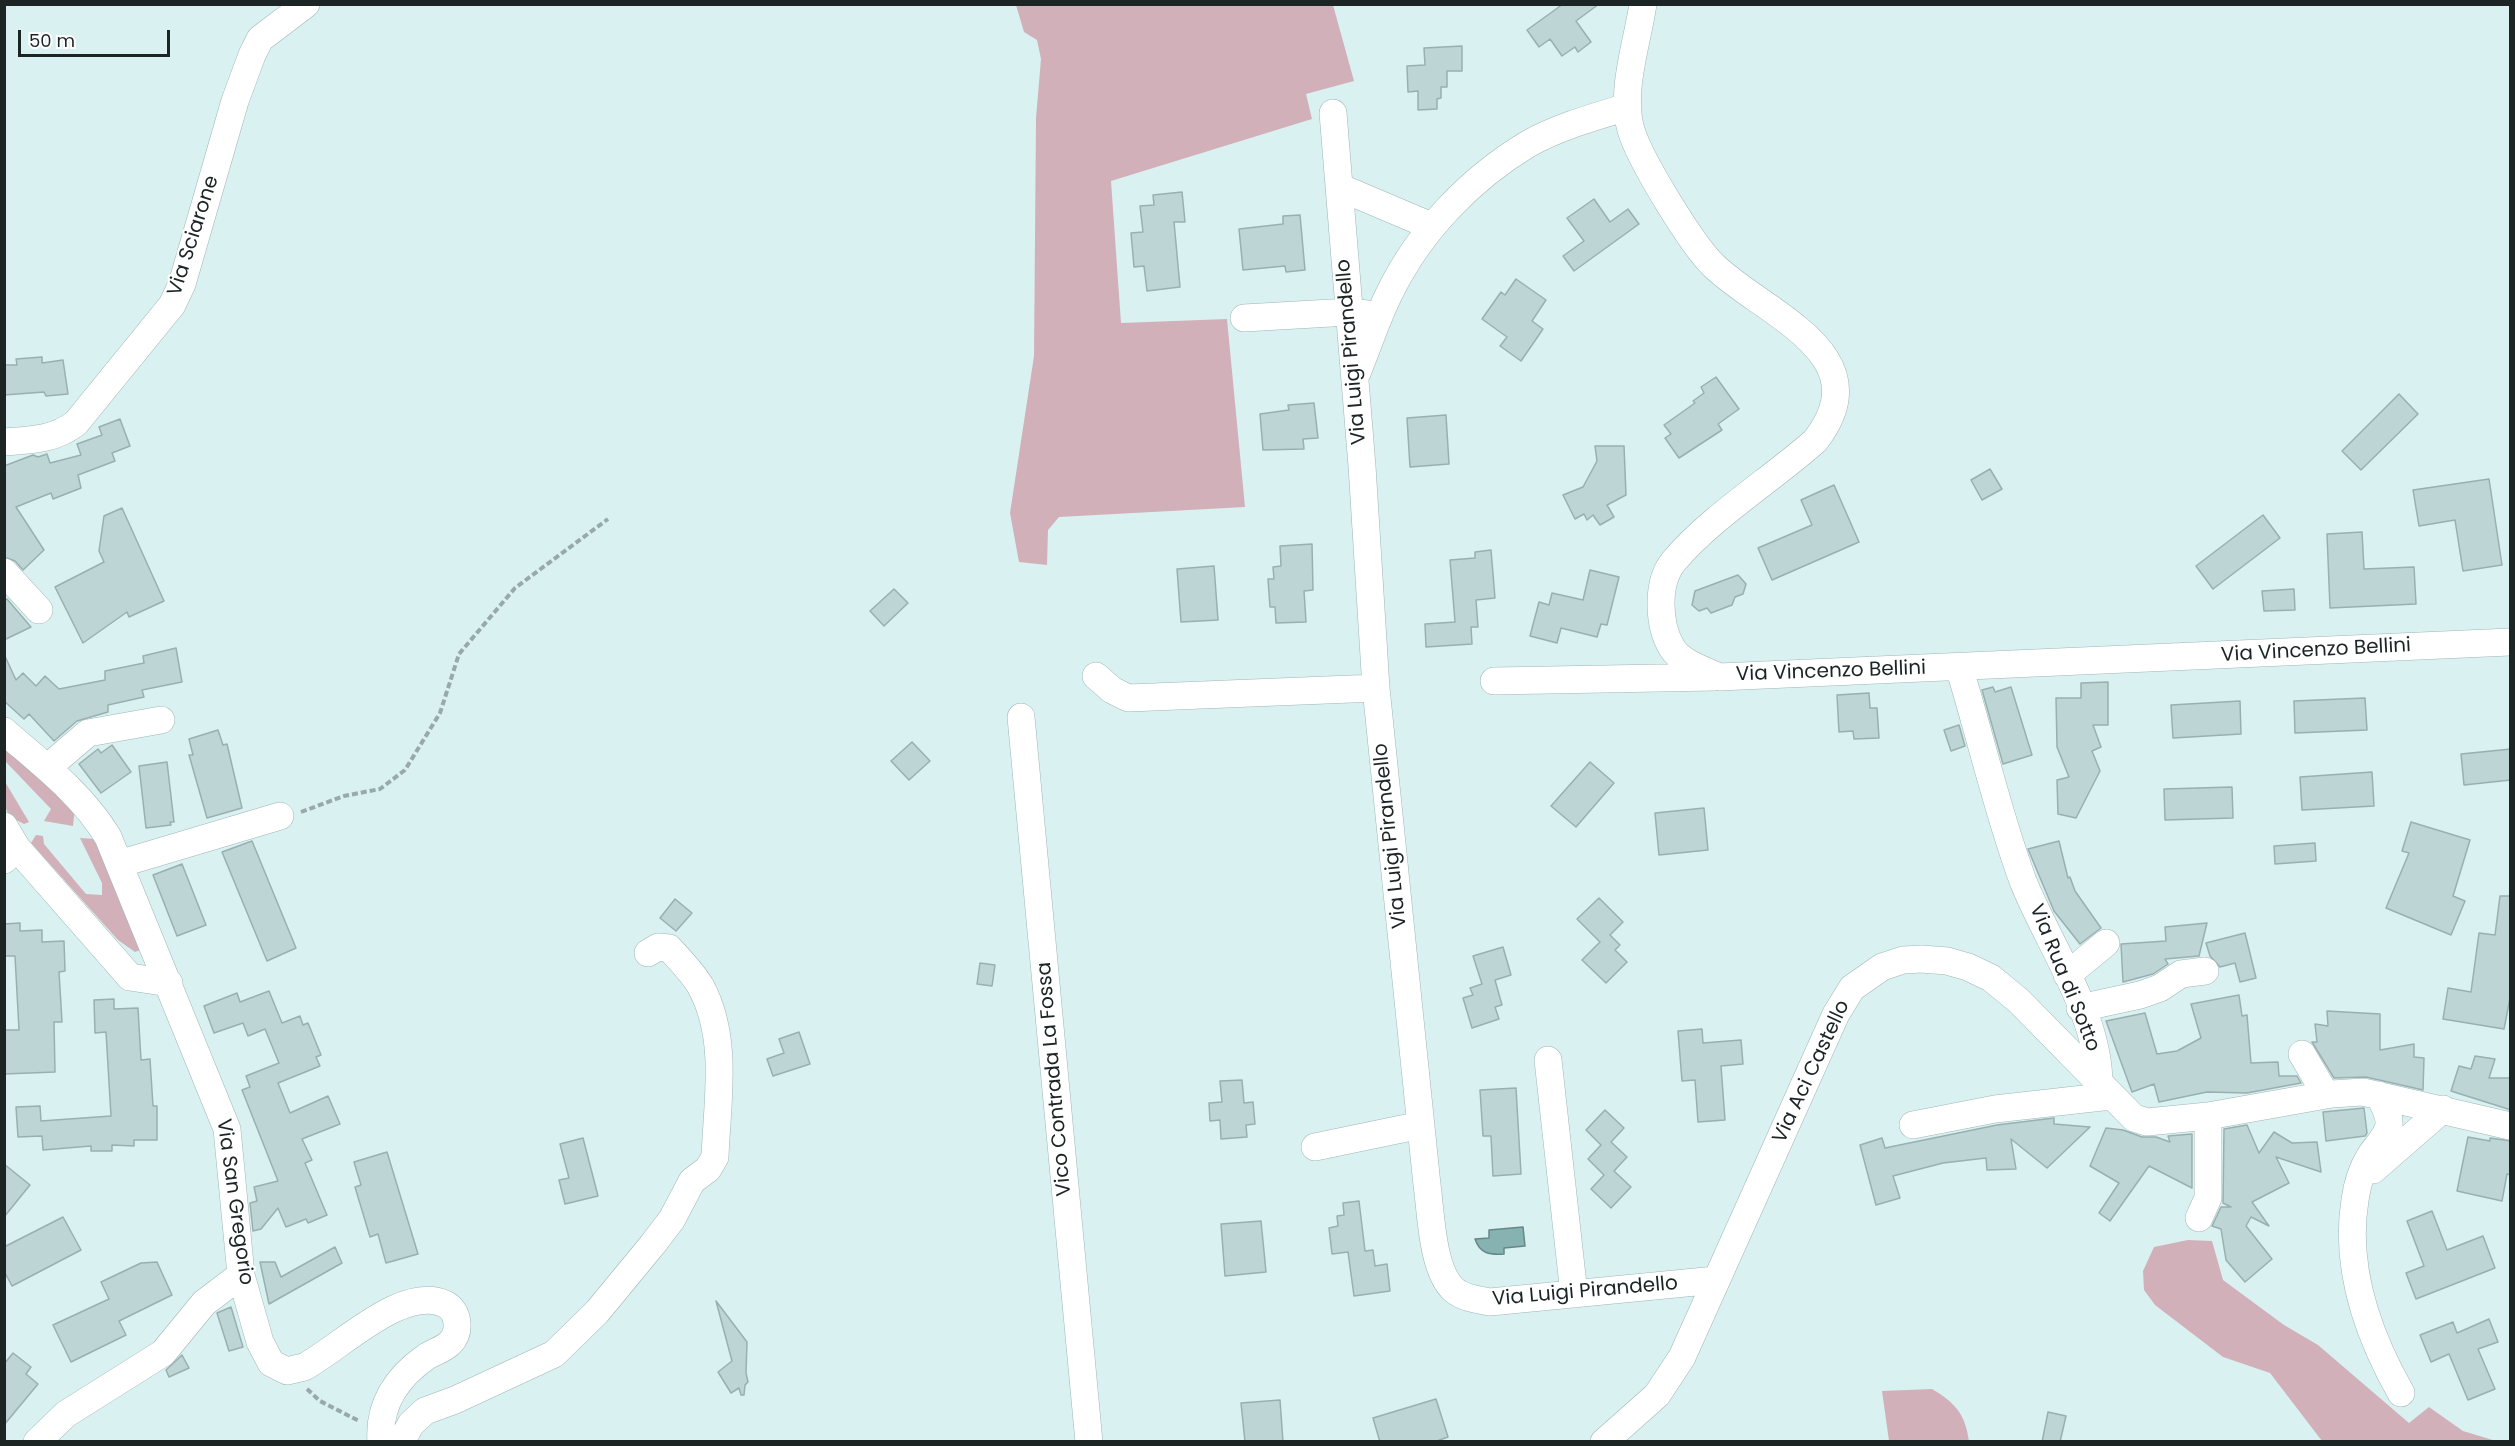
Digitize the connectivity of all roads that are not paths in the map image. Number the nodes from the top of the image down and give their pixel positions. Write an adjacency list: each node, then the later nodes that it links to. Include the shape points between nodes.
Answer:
1 (306, 4): 11 (street, Via Sciarone, via 260,39 252,55 182,284 172,305 76,423 62,434 46,439)
2 (1643, 4): 3 (street, Via Vincenzo Bellini)
3 (1626, 107): 6 (street, via 1530,143 1495,166); 17 (street, Via Vincenzo Bellini, via 1641,153 1689,235 1713,266 1812,340 1835,380 1837,401 1828,424 1815,441 1708,528 1672,562 1662,584 1662,622 1673,649)
4 (1333, 113): 5 (street, Via Luigi Pirandello)
5 (1339, 187): 6 (street); 7 (street, Via Luigi Pirandello)
6 (1431, 226): 8 (street, via 1390,291)
7 (1349, 312): 8 (street); 9 (street); 10 (street, Via Luigi Pirandello)
8 (1381, 315): 10 (street)
9 (1244, 318)
10 (1355, 380): 19 (street, Via Luigi Pirandello)
11 (4, 442)
12 (4, 572): 13 (street)
13 (39, 610)
14 (2511, 642): 15 (street, Via Vincenzo Bellini)
15 (1959, 667): 17 (street, Via Vincenzo Bellini); 30 (street, Via Rua di Sotto, via 2013,854)
16 (1096, 676): 19 (street, via 1128,698)
17 (1719, 677): 18 (street)
18 (1494, 681)
19 (1376, 688): 40 (street, Via Luigi Pirandello)
20 (1021, 717): 52 (street, Vico Contrada La Fossa)
21 (161, 720): 23 (street, via 88,733)
22 (4, 731): 23 (street, Via San Gregorio)
23 (47, 768): 26 (street, Via San Gregorio, via 96,818)
24 (280, 816): 26 (street)
25 (9, 845): 31 (street, via 130,977)
26 (119, 864): 31 (street, Via San Gregorio)
27 (2106, 943): 30 (street)
28 (648, 952): 50 (street, via 658,947 669,948 701,988 711,1016 719,1069 715,1157 708,1169 692,1181 672,1220 653,1244 597,1312 554,1354 425,1411)
29 (2205, 971): 32 (street, via 2181,974 2140,995)
30 (2067, 975): 32 (street, Via Rua di Sotto)
31 (169, 983): 46 (street, Via San Gregorio, via 227,1129)
32 (2080, 1008): 35 (street, Via Rua di Sotto)
33 (2302, 1054): 36 (street)
34 (1548, 1060): 48 (street)
35 (2105, 1090): 39 (street, via 2134,1118 2147,1122); 41 (street); 47 (street, Via Aci Castello, via 2019,1001 1991,978 1947,961 1903,960 1882,967 1852,988 1836,1014)
36 (2326, 1095): 37 (street); 39 (street)
37 (2379, 1095): 38 (street); 44 (street, via 2389,1124)
38 (2443, 1109): 42 (street); 44 (street)
39 (2208, 1116): 45 (street, via 2208,1198)
40 (1421, 1125): 43 (street); 48 (street, Via Luigi Pirandello, via 1436,1248 1443,1275 1455,1291 1490,1302)
41 (1913, 1125)
42 (2511, 1126)
43 (1316, 1147)
44 (2359, 1182): 49 (street, via 2355,1201 2355,1271 2375,1344)
45 (2199, 1218)
46 (241, 1275): 50 (street, Via San Gregorio, via 260,1342 271,1363 287,1371 318,1360 398,1305 420,1299 437,1300 449,1306 457,1320 457,1332 449,1344 403,1376 387,1401); 51 (street, via 204,1303 163,1353 66,1414)
47 (1716, 1280): 48 (street, Via Luigi Pirandello); 53 (street, Via Aci Castello, via 1682,1357 1657,1395)
48 (1574, 1294)
49 (2401, 1393)
50 (387, 1437)
51 (37, 1442)
52 (1089, 1442)
53 (1604, 1442)

